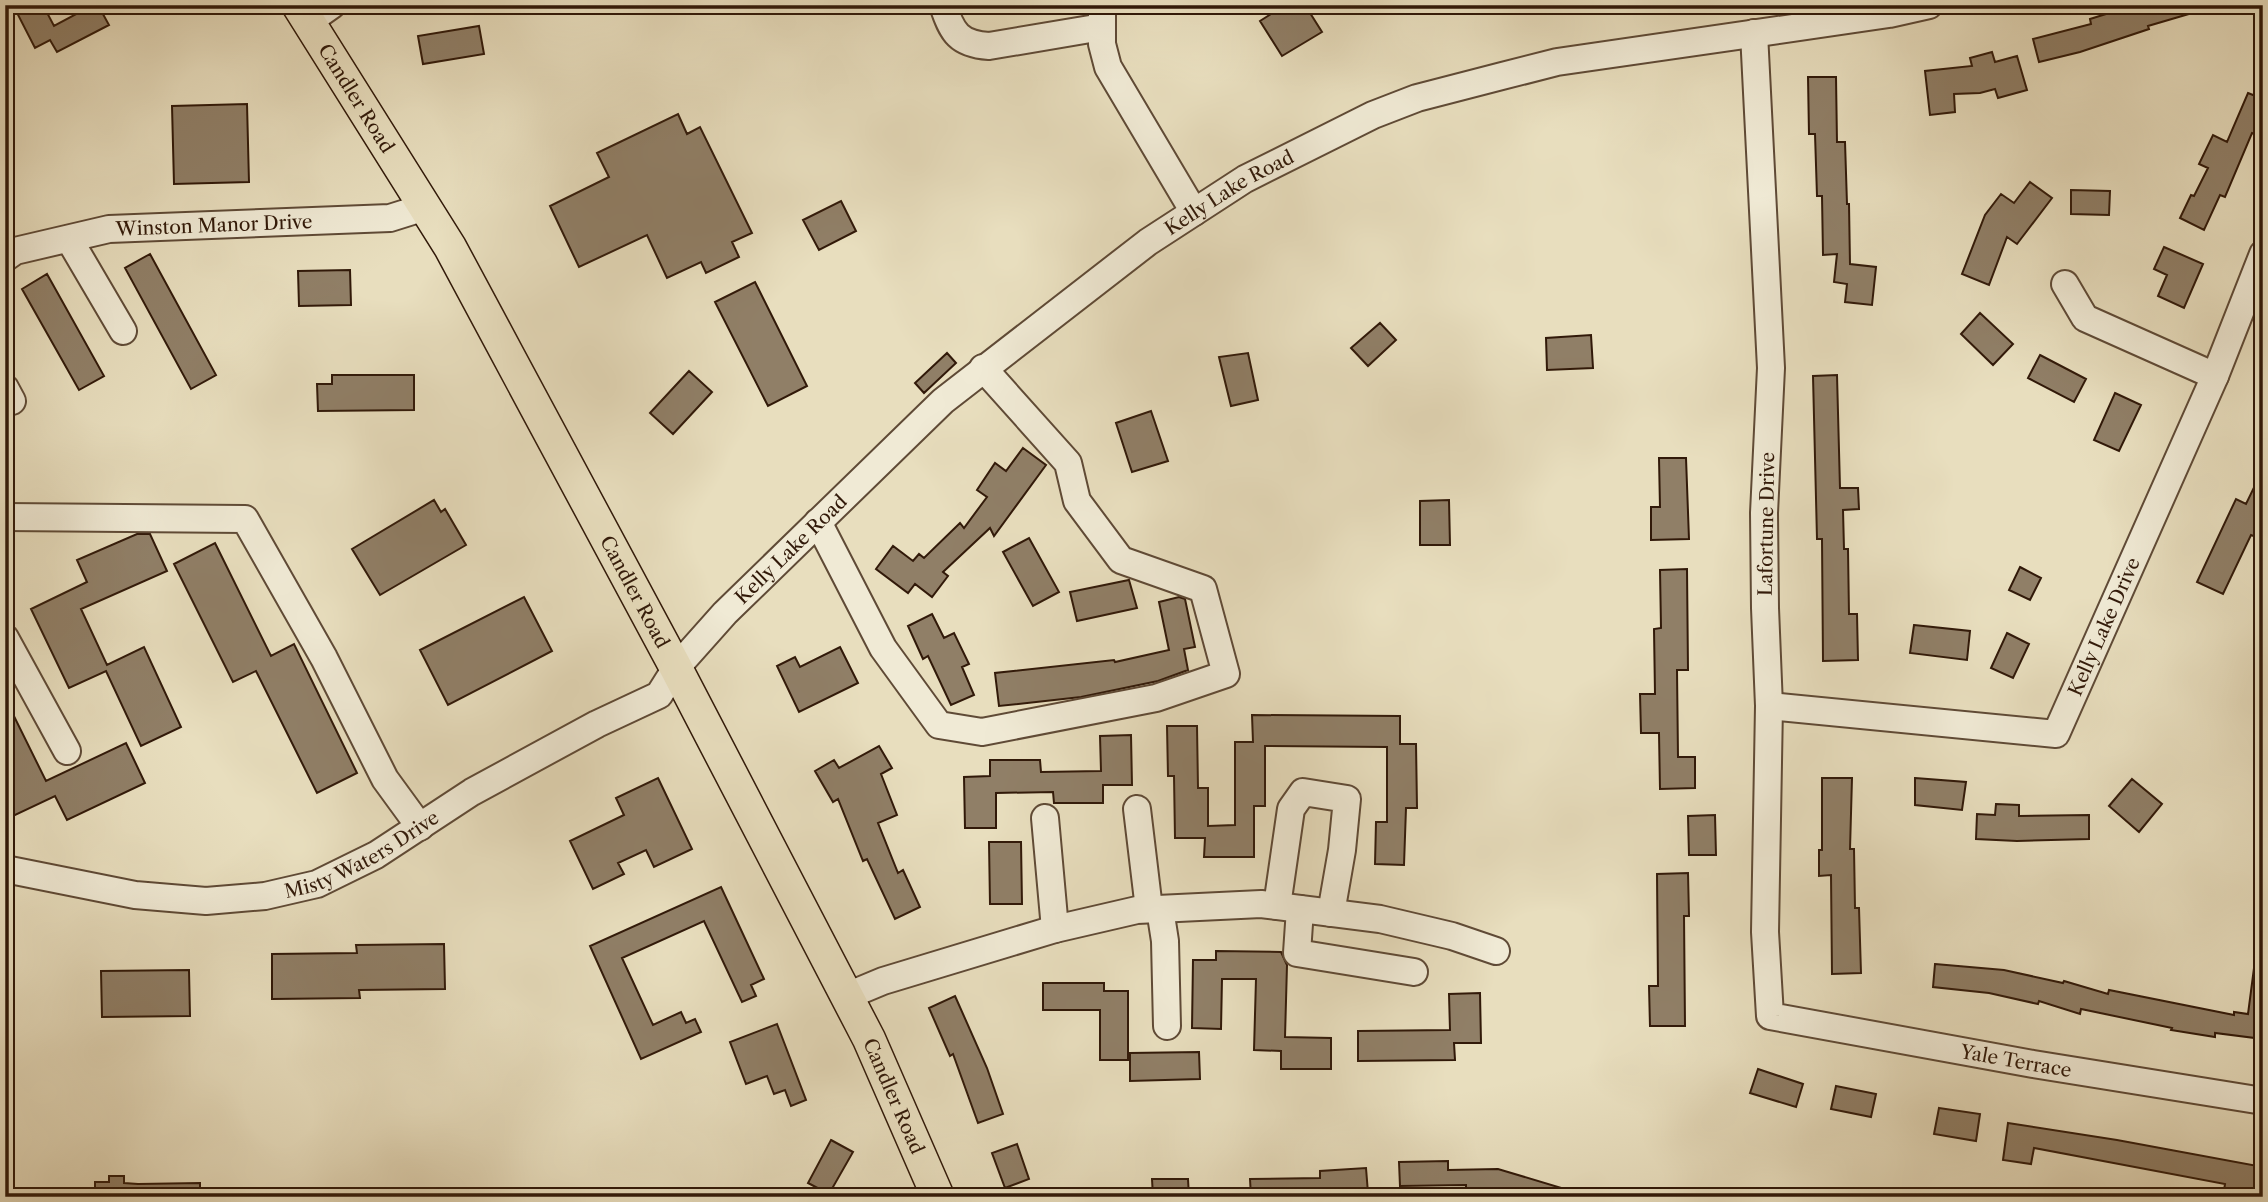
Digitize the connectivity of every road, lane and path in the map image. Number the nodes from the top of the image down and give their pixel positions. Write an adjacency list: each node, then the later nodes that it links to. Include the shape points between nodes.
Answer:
1 (943, 5): 4 (street, via 956,34 975,45 989,46)
2 (1929, 5): 5 (street, Kelly Lake Road)
3 (313, 11): 6 (main road, Candler Road)
4 (1102, 16): 7 (street, via 1108,67)
5 (1754, 33): 7 (street, Kelly Lake Road, via 1556,62 1417,98 1245,179); 19 (street, Lafortune Drive, via 1770,368 1764,513)
6 (425, 207): 8 (street, Winston Manor Drive, via 390,218 109,229); 18 (main road, Candler Road)
7 (1194, 212): 13 (street, Kelly Lake Road)
8 (68, 239): 10 (street, Winston Manor Drive, via 15,251); 12 (street)
9 (2263, 254): 14 (street, Kelly Lake Drive)
10 (5, 258)
11 (2065, 284): 14 (street, via 2085,318)
12 (123, 331)
13 (983, 368): 16 (street, Kelly Lake Road); 16 (street, via 1068,463 1077,501 1121,560 1203,589 1226,674 1156,698 982,732 939,725 883,648)
14 (2215, 376): 19 (street, Kelly Lake Drive, via 2056,734)
15 (5, 517): 23 (street, via 245,519 324,658 385,779)
16 (818, 522): 18 (street, Kelly Lake Road)
17 (5, 638): 20 (street)
18 (676, 668): 23 (street, Misty Waters Drive, via 659,695 484,786); 31 (main road, Candler Road)
19 (1769, 706): 32 (street, Lafortune Drive, via 1765,932)
20 (67, 751)
21 (1137, 809): 26 (street)
22 (1045, 818): 28 (street)
23 (420, 827): 24 (street, Misty Waters Drive, via 317,884 265,896 206,901 135,895)
24 (5, 869)
25 (1288, 907): 26 (street); 27 (street); 27 (street, via 1291,809 1303,792 1347,799); 30 (street, via 1297,953)
26 (1155, 909): 28 (street); 33 (street, via 1166,941)
27 (1331, 913): 29 (street, via 1380,919)
28 (1055, 929): 31 (street)
29 (1496, 951)
30 (1414, 972)
31 (847, 996): 35 (main road, Candler Road)
32 (1770, 1016): 34 (street, Yale Terrace)
33 (1167, 1026)
34 (2263, 1101)
35 (939, 1197)

